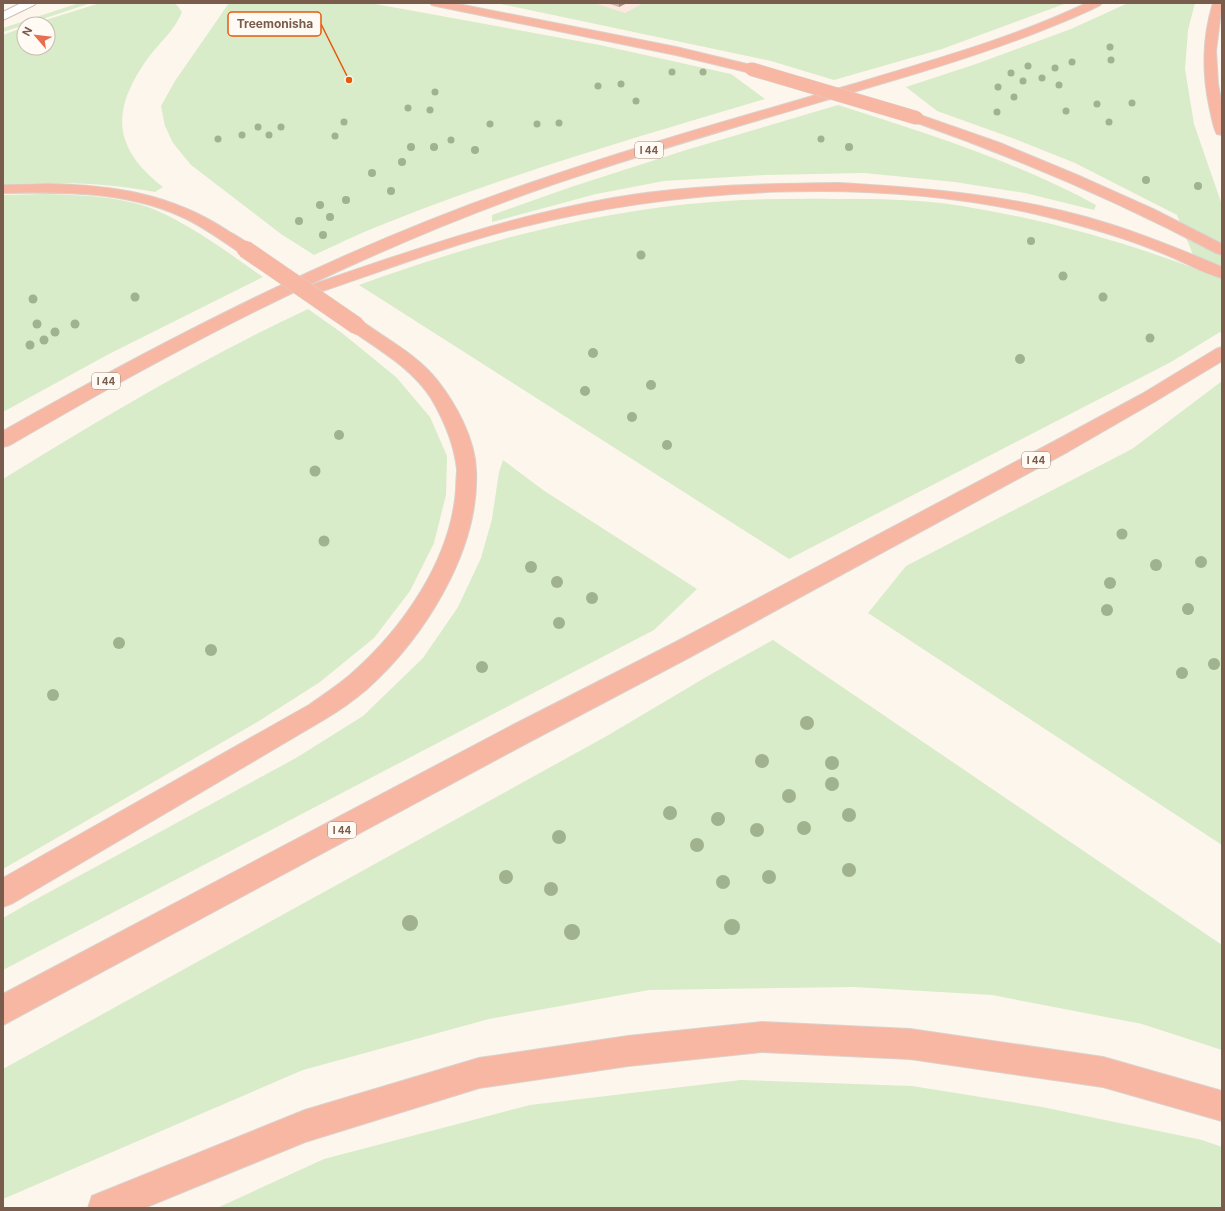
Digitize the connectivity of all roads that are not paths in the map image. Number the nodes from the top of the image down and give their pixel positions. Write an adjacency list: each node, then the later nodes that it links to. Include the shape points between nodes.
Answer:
1 (15, 3): 6 (street)
2 (30, 3): 7 (street)
3 (436, 3): 10 (highway, bridge, via 647,45 751,69 917,118 1033,161 1183,229)
4 (1096, 3): 12 (highway, I 44, via 1009,39 675,141 436,222 341,262)
5 (1219, 3): 8 (highway, via 1210,43 1212,83)
6 (3, 7)
7 (3, 17)
8 (1222, 131)
9 (3, 189): 15 (highway, bridge, via 110,192 147,199 178,209 204,222 414,367 440,396 460,433 466,469 465,512 452,554 430,597 400,639 364,677 317,712)
10 (1222, 250)
11 (1222, 273): 12 (highway, via 1196,260 1126,235 1065,217 1003,203 944,194 879,189 811,187 738,190 602,204 526,221 437,246)
12 (212, 325): 14 (highway, I 44, via 83,393)
13 (1222, 353): 16 (highway, I 44, via 1062,446)
14 (3, 440)
15 (3, 893)
16 (3, 1010)
17 (1222, 1106): 18 (highway, via 1103,1072 910,1044 762,1037 628,1051 479,1073 306,1126)
18 (104, 1208)

